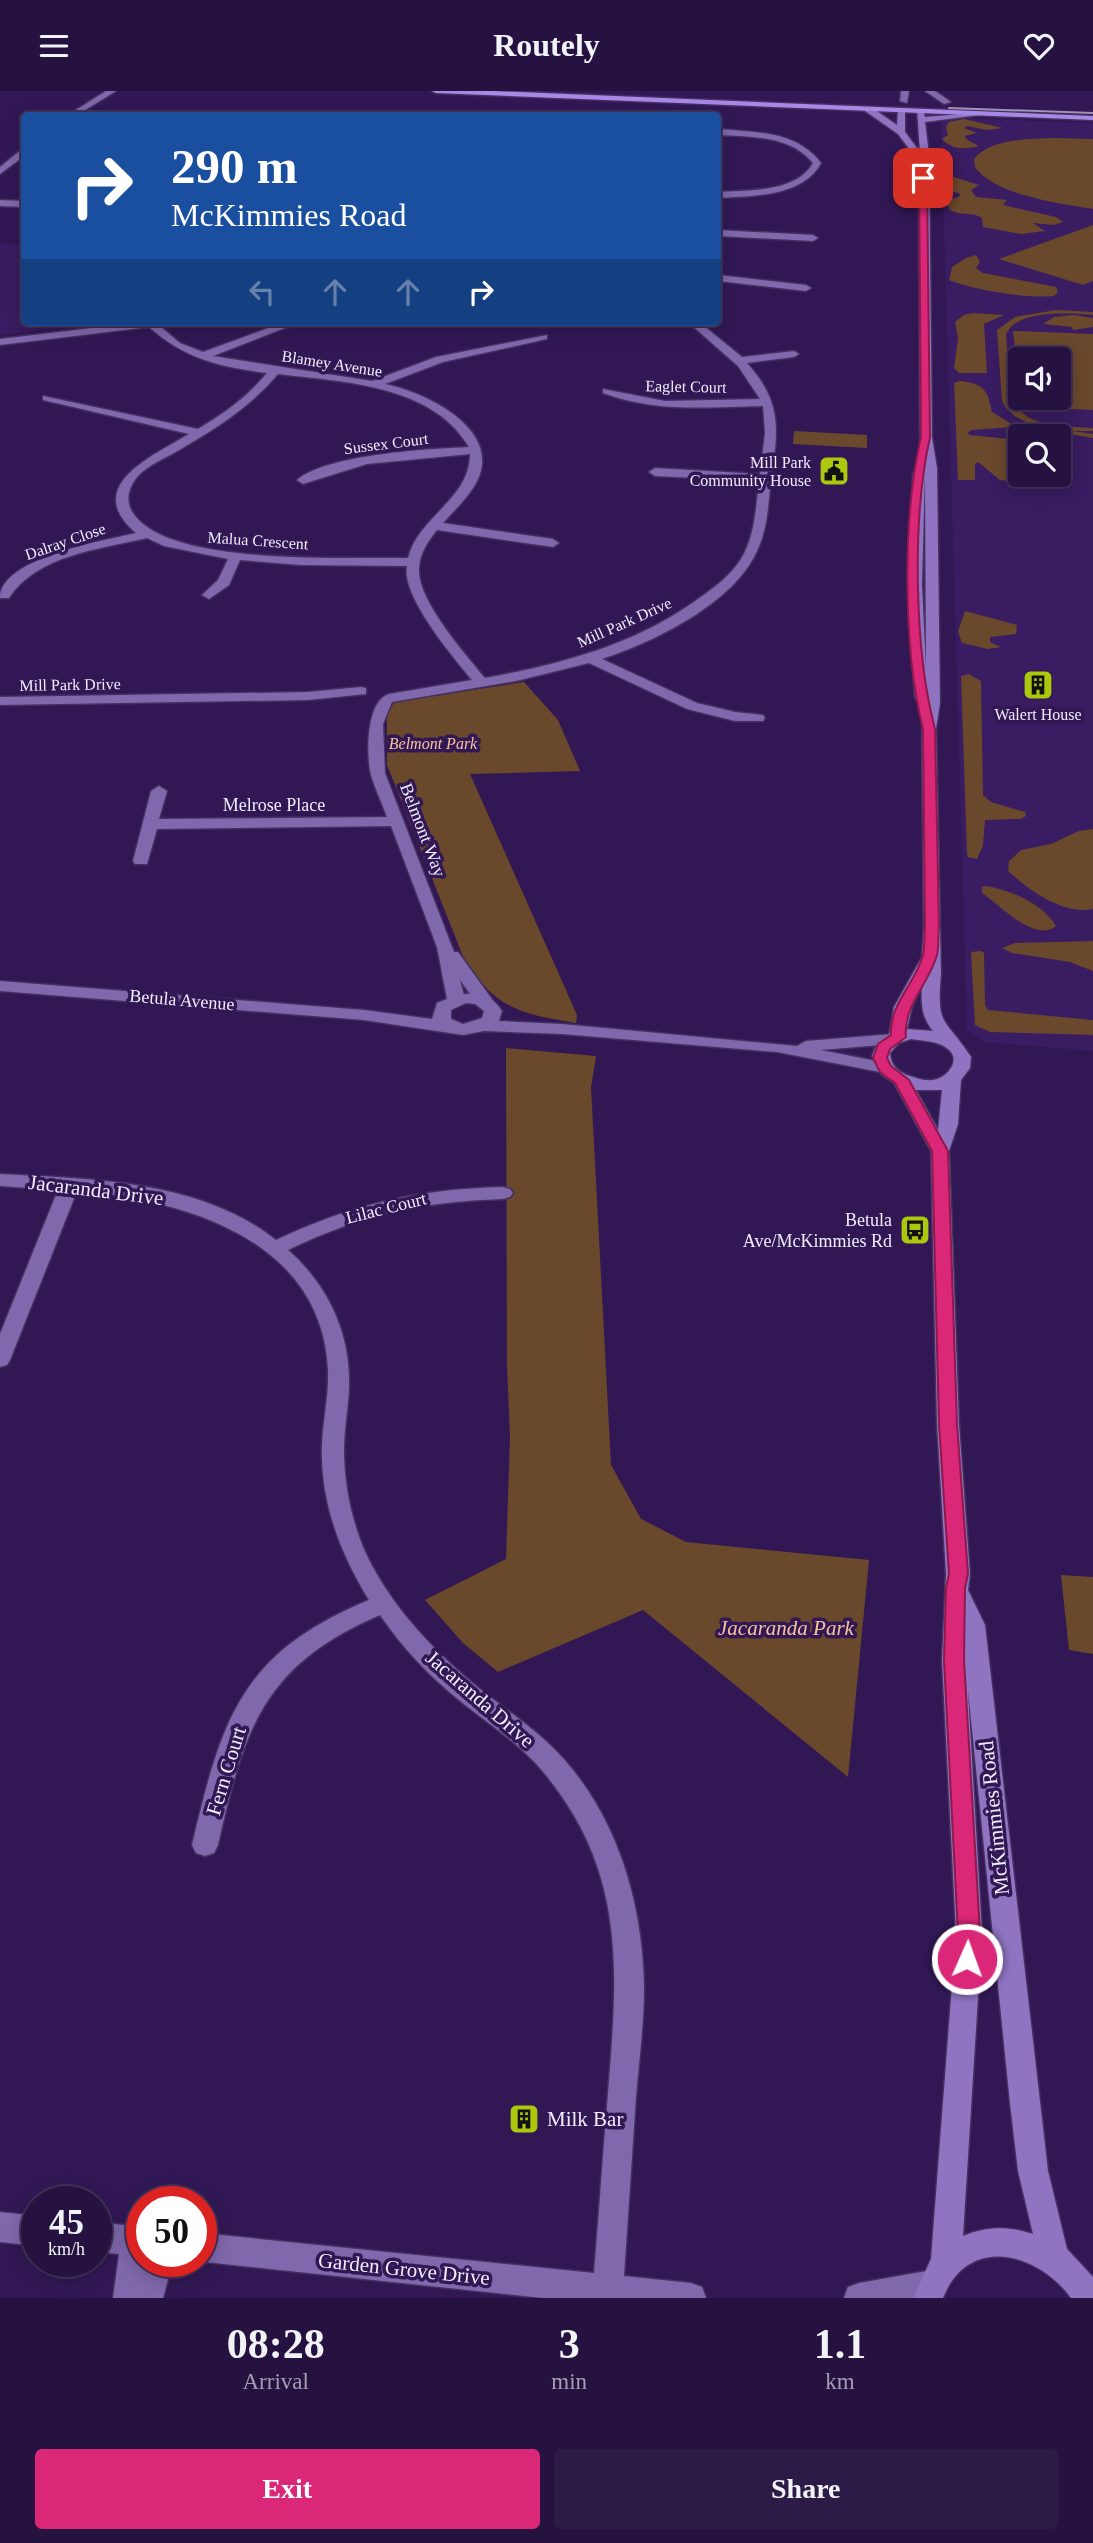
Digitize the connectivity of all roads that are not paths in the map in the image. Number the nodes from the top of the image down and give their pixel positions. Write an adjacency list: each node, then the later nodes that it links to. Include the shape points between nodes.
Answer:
1 (93, 91): 9 (street)
2 (112, 91): 9 (street)
3 (436, 91): 11 (highway)
4 (638, 91): 6 (highway)
5 (929, 91): 7 (street)
6 (904, 101): 8 (highway); 11 (highway); 16 (main road)
7 (947, 102): 8 (highway); 10 (highway)
8 (920, 104): 13 (main road); 20 (main road)
9 (82, 108): 12 (street)
10 (1093, 108)
11 (868, 109): 16 (main road)
12 (76, 112)
13 (984, 114): 14 (highway)
14 (1093, 118)
15 (721, 132): 18 (street)
16 (901, 132): 20 (main road)
17 (801, 137): 18 (street)
18 (785, 141): 22 (street, via 813,157 817,163 811,175 781,188)
19 (21, 154): 21 (street)
20 (923, 162): 66 (main road, via 926,437 931,476)
21 (0, 171)
22 (721, 195)
23 (1, 203): 24 (street)
24 (21, 204)
25 (721, 233): 26 (street)
26 (813, 238)
27 (721, 278): 28 (street)
28 (806, 288)
29 (127, 326): 34 (street)
30 (152, 326): 36 (street, Blamey Avenue, via 169,341)
31 (284, 326): 36 (street)
32 (698, 326): 37 (street, Mill Park Drive)
33 (543, 337): 39 (street, via 440,359)
34 (0, 342)
35 (794, 354): 37 (street)
36 (204, 356): 38 (street, Blamey Avenue)
37 (738, 361): 42 (street, Mill Park Drive, via 756,380)
38 (275, 370): 39 (street, Blamey Avenue); 43 (street, Malua Crescent, via 244,404)
39 (374, 384): 44 (street, Blamey Avenue, via 422,400 449,416 467,432)
40 (607, 391): 42 (street, Eaglet Court, via 653,403)
41 (47, 398): 43 (street)
42 (766, 402): 46 (street, Mill Park Drive, via 771,422)
43 (199, 433): 49 (street, Malua Crescent, via 146,464 124,487 121,505 125,516)
44 (475, 450): 47 (street, Sussex Court, via 367,458); 48 (street, via 470,482)
45 (654, 472): 46 (street)
46 (765, 478): 55 (street, Mill Park Drive, via 754,545 736,573 682,617)
47 (303, 480)
48 (435, 526): 50 (street); 52 (street)
49 (147, 534): 51 (street, Malua Crescent, via 179,547); 53 (street, Dalray Close, via 48,562 16,577)
50 (553, 543)
51 (234, 557): 52 (street, Malua Crescent); 54 (street, via 224,582)
52 (412, 562): 56 (street, via 422,600)
53 (4, 594)
54 (209, 595)
55 (590, 658): 56 (street, Mill Park Drive); 60 (street, via 704,712)
56 (482, 683): 57 (street, Mill Park Drive)
57 (376, 694): 58 (street, Mill Park Drive); 62 (street, Belmont Way, via 378,773)
58 (308, 696): 59 (street, Mill Park Drive)
59 (0, 701)
60 (758, 718)
61 (159, 791): 63 (street)
62 (397, 821): 63 (street, Melrose Place); 65 (street, Belmont Way)
63 (151, 824): 64 (street)
64 (141, 861)
65 (445, 947): 68 (street, Belmont Way); 69 (street, Belmont Way)
66 (930, 955): 74 (main road, via 897,1023); 75 (main road, via 930,1011)
67 (0, 986): 70 (street, Betula Avenue)
68 (450, 1003): 69 (street, Betula Avenue, via 471,998); 70 (street, Betula Avenue); 71 (street, via 440,1017)
69 (488, 1004): 72 (street, via 493,1016); 73 (street, Betula Avenue)
70 (364, 1015): 71 (street, Betula Avenue)
71 (449, 1026): 72 (street, Betula Avenue, via 470,1030)
72 (484, 1026): 73 (street, Betula Avenue)
73 (562, 1029): 76 (street, Betula Avenue)
74 (895, 1038): 75 (main road, via 924,1034); 76 (street, Betula Avenue); 77 (main road, via 881,1052)
75 (951, 1043): 79 (main road, via 965,1061 961,1074)
76 (777, 1048): 77 (street, Betula Avenue)
77 (885, 1068): 78 (main road)
78 (901, 1080): 79 (main road, via 928,1085); 80 (main road, McKimmies Road)
79 (952, 1080): 80 (main road, McKimmies Road, via 949,1124)
80 (940, 1151): 86 (main road, McKimmies Road)
81 (0, 1179): 82 (street, Jacaranda Drive)
82 (70, 1184): 84 (street, Jacaranda Drive, via 183,1201 215,1213); 85 (street)
83 (503, 1193): 84 (street, Lilac Court, via 453,1194 377,1206)
84 (275, 1248): 87 (street, Jacaranda Drive, via 316,1297 331,1330 338,1361 333,1422 336,1491 344,1528)
85 (0, 1360)
86 (956, 1588): 92 (main road, McKimmies Road, via 973,1625 1024,2103 1033,2171); 95 (main road, McKimmies Road, via 954,1660 969,1933)
87 (385, 1603): 88 (street, Fern Court, via 331,1627 272,1671 233,1735); 96 (street, Jacaranda Drive, via 463,1690 546,1757 574,1791 613,1869 630,1945 630,1990)
88 (205, 1845)
89 (0, 2227): 90 (street)
90 (21, 2229)
91 (217, 2250): 96 (street, Garden Grove Drive)
92 (1054, 2259): 95 (main road, via 1026,2245 996,2241 968,2247); 97 (main road)
93 (135, 2277): 98 (street)
94 (147, 2277): 99 (street)
95 (935, 2282): 101 (street)
96 (608, 2289): 100 (street, Garden Grove Drive)
97 (1087, 2289)
98 (128, 2298)
99 (148, 2298)
100 (691, 2298)
101 (859, 2298)

